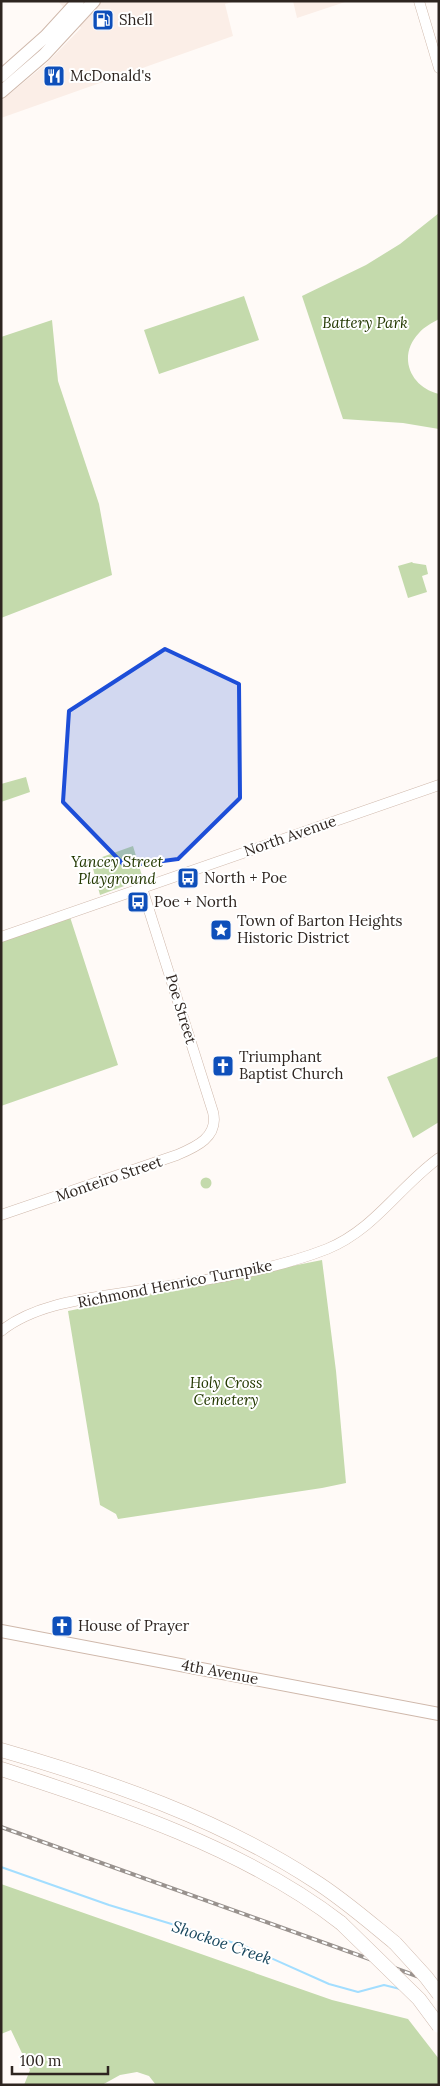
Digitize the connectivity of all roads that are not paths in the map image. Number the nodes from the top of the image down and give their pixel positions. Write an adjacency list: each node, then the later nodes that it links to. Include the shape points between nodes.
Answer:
1 (78, 1): 5 (main road, via 46,36)
2 (94, 1): 6 (main road, via 44,55)
3 (419, 1): 4 (street)
4 (439, 68)
5 (1, 76)
6 (1, 92)
7 (439, 785): 8 (street, North Avenue)
8 (142, 888): 9 (street, North Avenue); 10 (street, Poe Street, via 213,1112)
9 (1, 937)
10 (211, 1131): 12 (street, Monteiro Street, via 200,1144 177,1155)
11 (439, 1158): 13 (street, Richmond Henrico Turnpike, via 370,1224 326,1249 252,1272 49,1308 24,1316)
12 (1, 1215)
13 (1, 1331)
14 (1, 1631): 15 (main road, 4th Avenue)
15 (439, 1714)
16 (1, 1750): 18 (highway, bridge, via 105,1783 188,1815 313,1880 395,1943)
17 (1, 1770): 19 (highway, bridge, via 86,1796 211,1847 294,1890 341,1923 420,1999)
18 (439, 1994)
19 (439, 2026)

